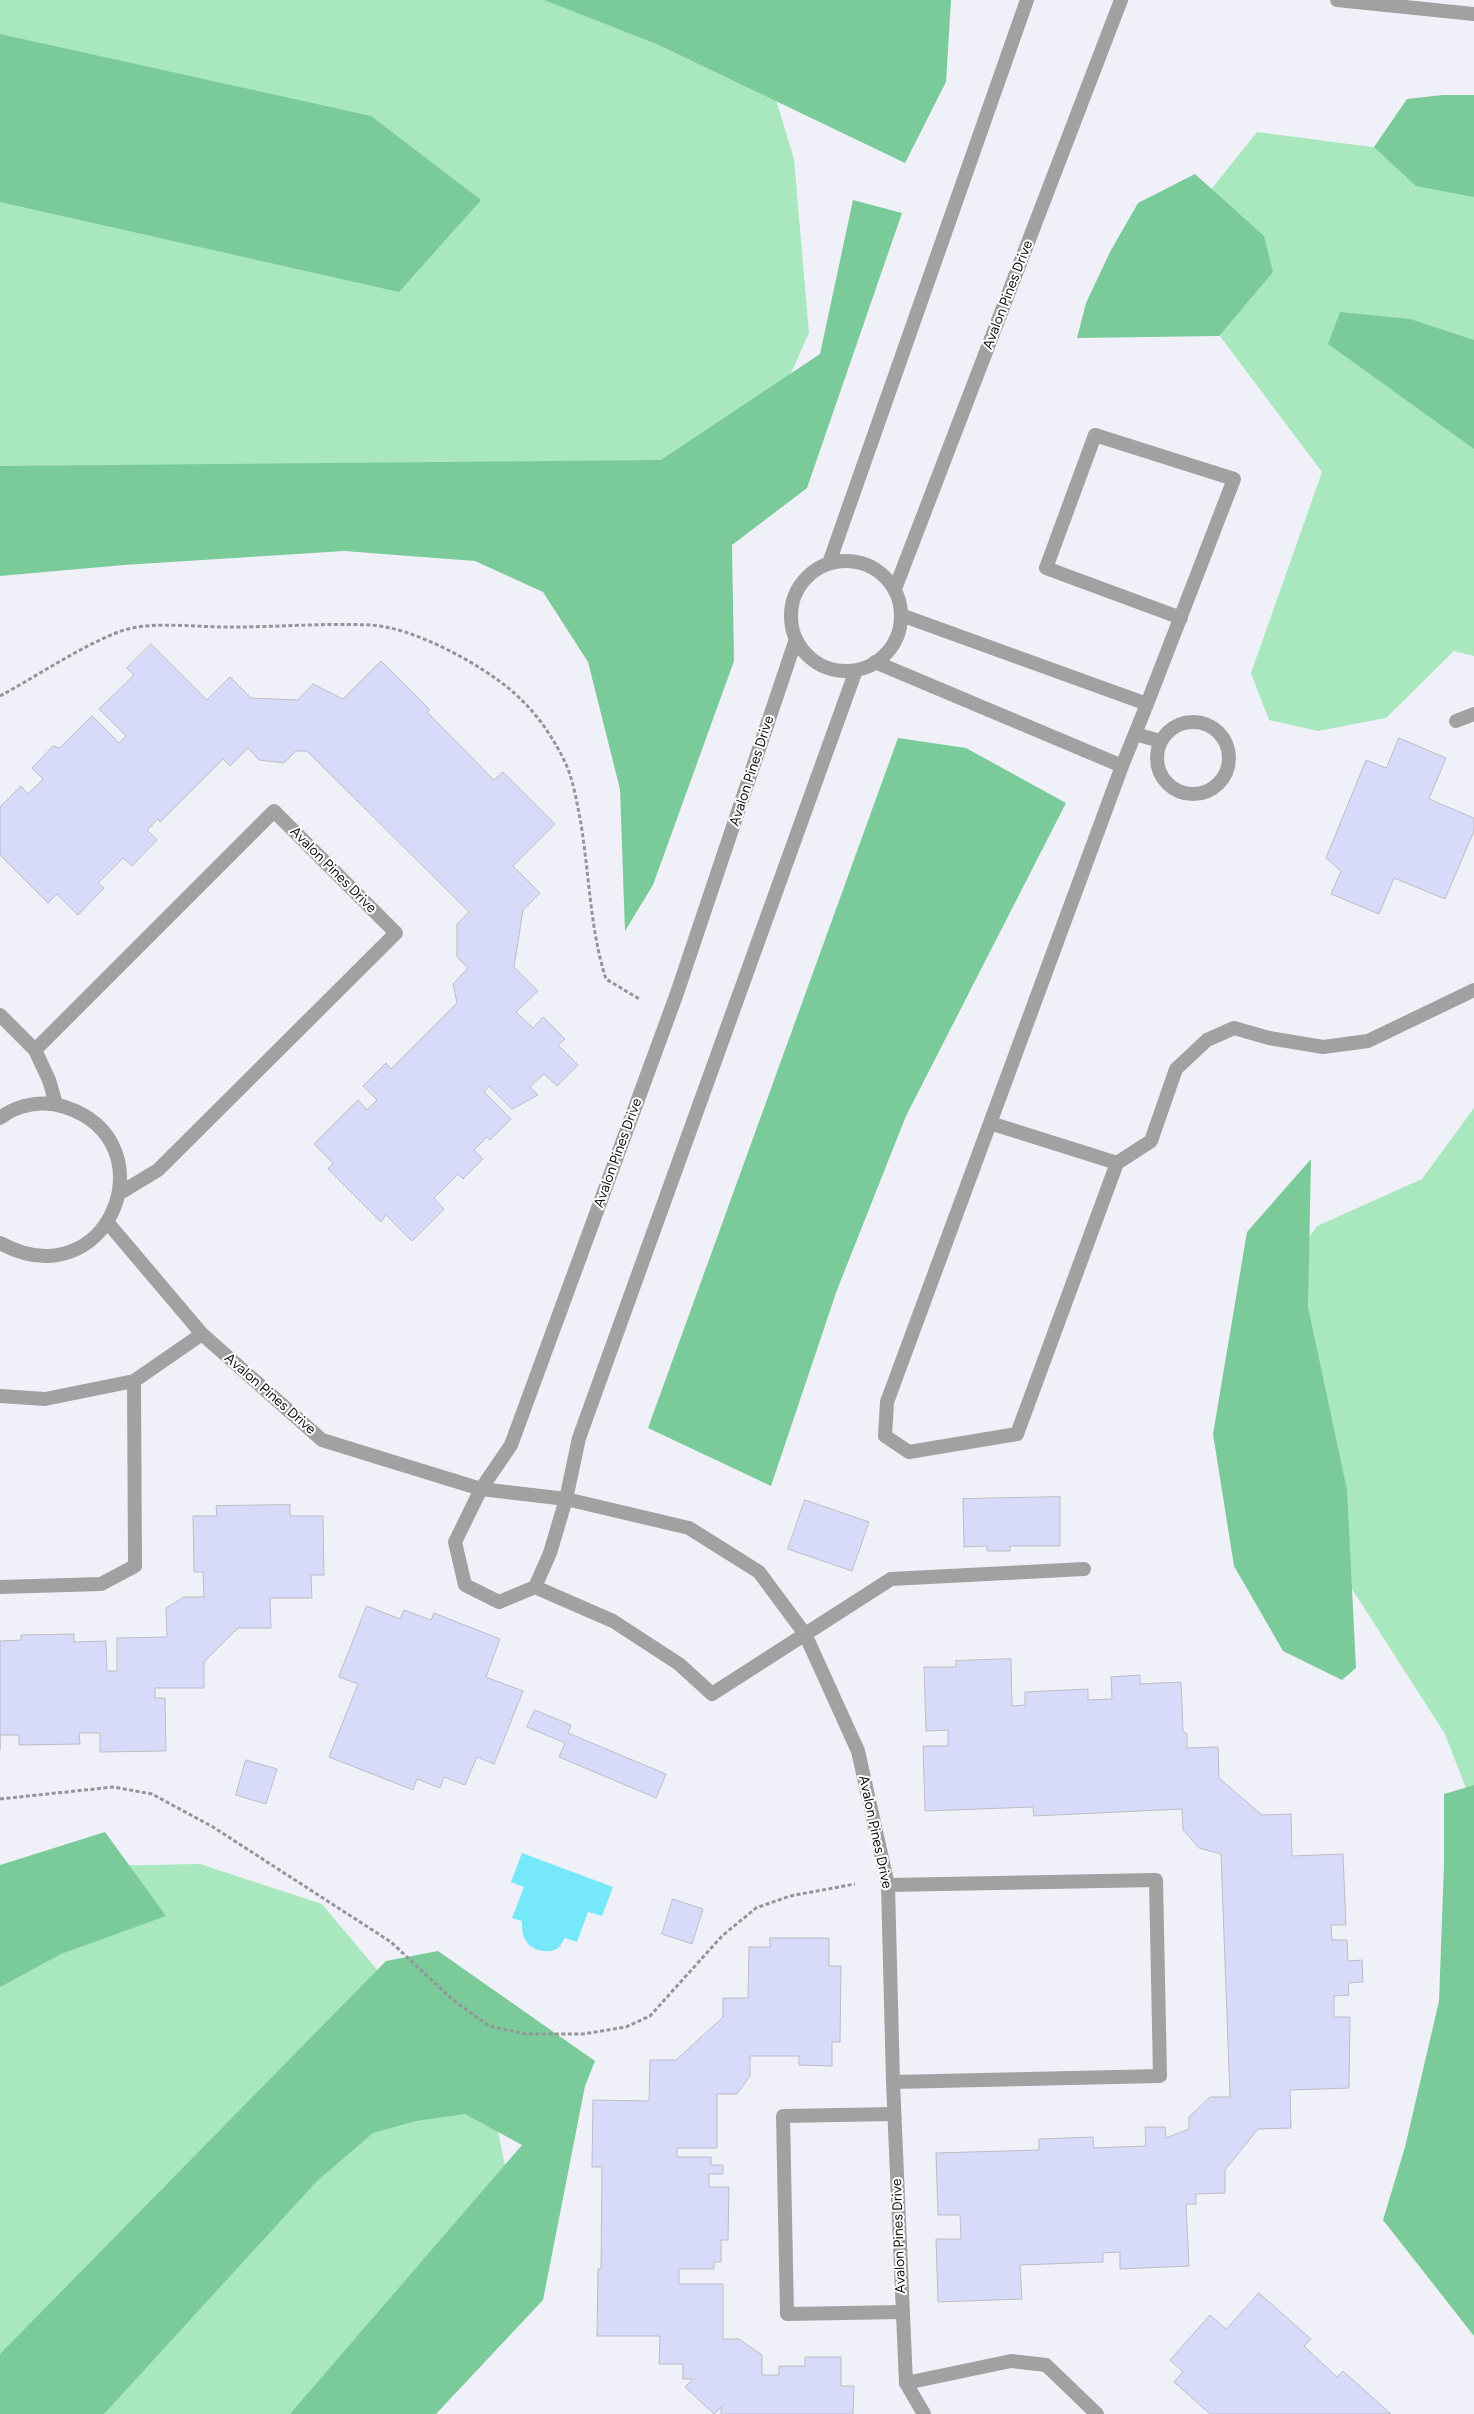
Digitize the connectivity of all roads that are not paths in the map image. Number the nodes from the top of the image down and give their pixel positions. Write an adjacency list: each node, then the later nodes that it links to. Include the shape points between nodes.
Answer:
1 (1027, 0): 5 (street)
2 (1121, 0): 6 (street, Avalon Pines Drive)
3 (1337, 0): 4 (street)
4 (1474, 14)
5 (829, 564): 6 (street, Avalon Pines Drive, via 848,561 867,565 883,574); 9 (street, Avalon Pines Drive, via 813,572 800,585 792,602 791,621)
6 (895, 589): 7 (street, Avalon Pines Drive)
7 (901, 615): 10 (street, Avalon Pines Drive, via 895,643); 12 (street)
8 (1180, 618): 8 (street, via 1234,479 1095,435 1046,568); 12 (street)
9 (796, 639): 11 (street, Avalon Pines Drive, via 818,664 834,670); 31 (street, Avalon Pines Drive, via 676,996 515,1435)
10 (875, 662): 11 (street, Avalon Pines Drive); 17 (street)
11 (856, 670): 32 (street, via 579,1438)
12 (1147, 704): 15 (street)
13 (1474, 714): 14 (street)
14 (1456, 721)
15 (1135, 734): 16 (street); 17 (street)
16 (1160, 741): 16 (street, via 1178,725 1190,721 1203,722 1223,737 1230,760 1227,772 1206,792 1188,794 1177,791 1160,775 1157,764)
17 (1122, 766): 23 (street)
18 (1474, 990): 24 (street, via 1368,1041 1323,1048 1234,1028 1208,1040 1176,1069 1151,1141)
19 (0, 1015): 20 (street)
20 (35, 1050): 21 (street); 25 (street, Avalon Pines Drive, via 274,811 396,933 158,1170)
21 (56, 1104): 22 (street, via 32,1104); 25 (street, via 79,1112 98,1126 112,1146 120,1169)
22 (0, 1118)
23 (990, 1123): 24 (street); 24 (street, via 887,1402 885,1436 909,1452 1017,1434)
24 (1117, 1164)
25 (120, 1193): 26 (street)
26 (108, 1223): 27 (street, via 91,1241 68,1253 43,1257 18,1253); 28 (street, Avalon Pines Drive)
27 (0, 1243)
28 (202, 1334): 29 (street); 31 (street, Avalon Pines Drive, via 322,1440)
29 (134, 1381): 30 (street, via 45,1399); 34 (street, via 135,1566 101,1584)
30 (0, 1396)
31 (481, 1489): 32 (street, Avalon Pines Drive); 35 (street, via 455,1542 465,1585 499,1602)
32 (566, 1499): 35 (street, via 550,1553); 36 (street, Avalon Pines Drive, via 689,1528 759,1572)
33 (1084, 1569): 36 (street, via 892,1578)
34 (0, 1586)
35 (535, 1587): 36 (street, via 613,1621 679,1664 712,1694)
36 (805, 1634): 37 (street, Avalon Pines Drive, via 858,1750)
37 (888, 1885): 38 (street, Avalon Pines Drive); 38 (street, via 1156,1880 1160,2076)
38 (892, 2082): 39 (street, Avalon Pines Drive)
39 (894, 2114): 40 (street, Avalon Pines Drive); 40 (street, via 783,2116 787,2314)
40 (902, 2312): 41 (street, Avalon Pines Drive)
41 (906, 2383): 42 (street, Avalon Pines Drive); 43 (street, via 1011,2362 1046,2365)
42 (924, 2414)
43 (1097, 2414)

